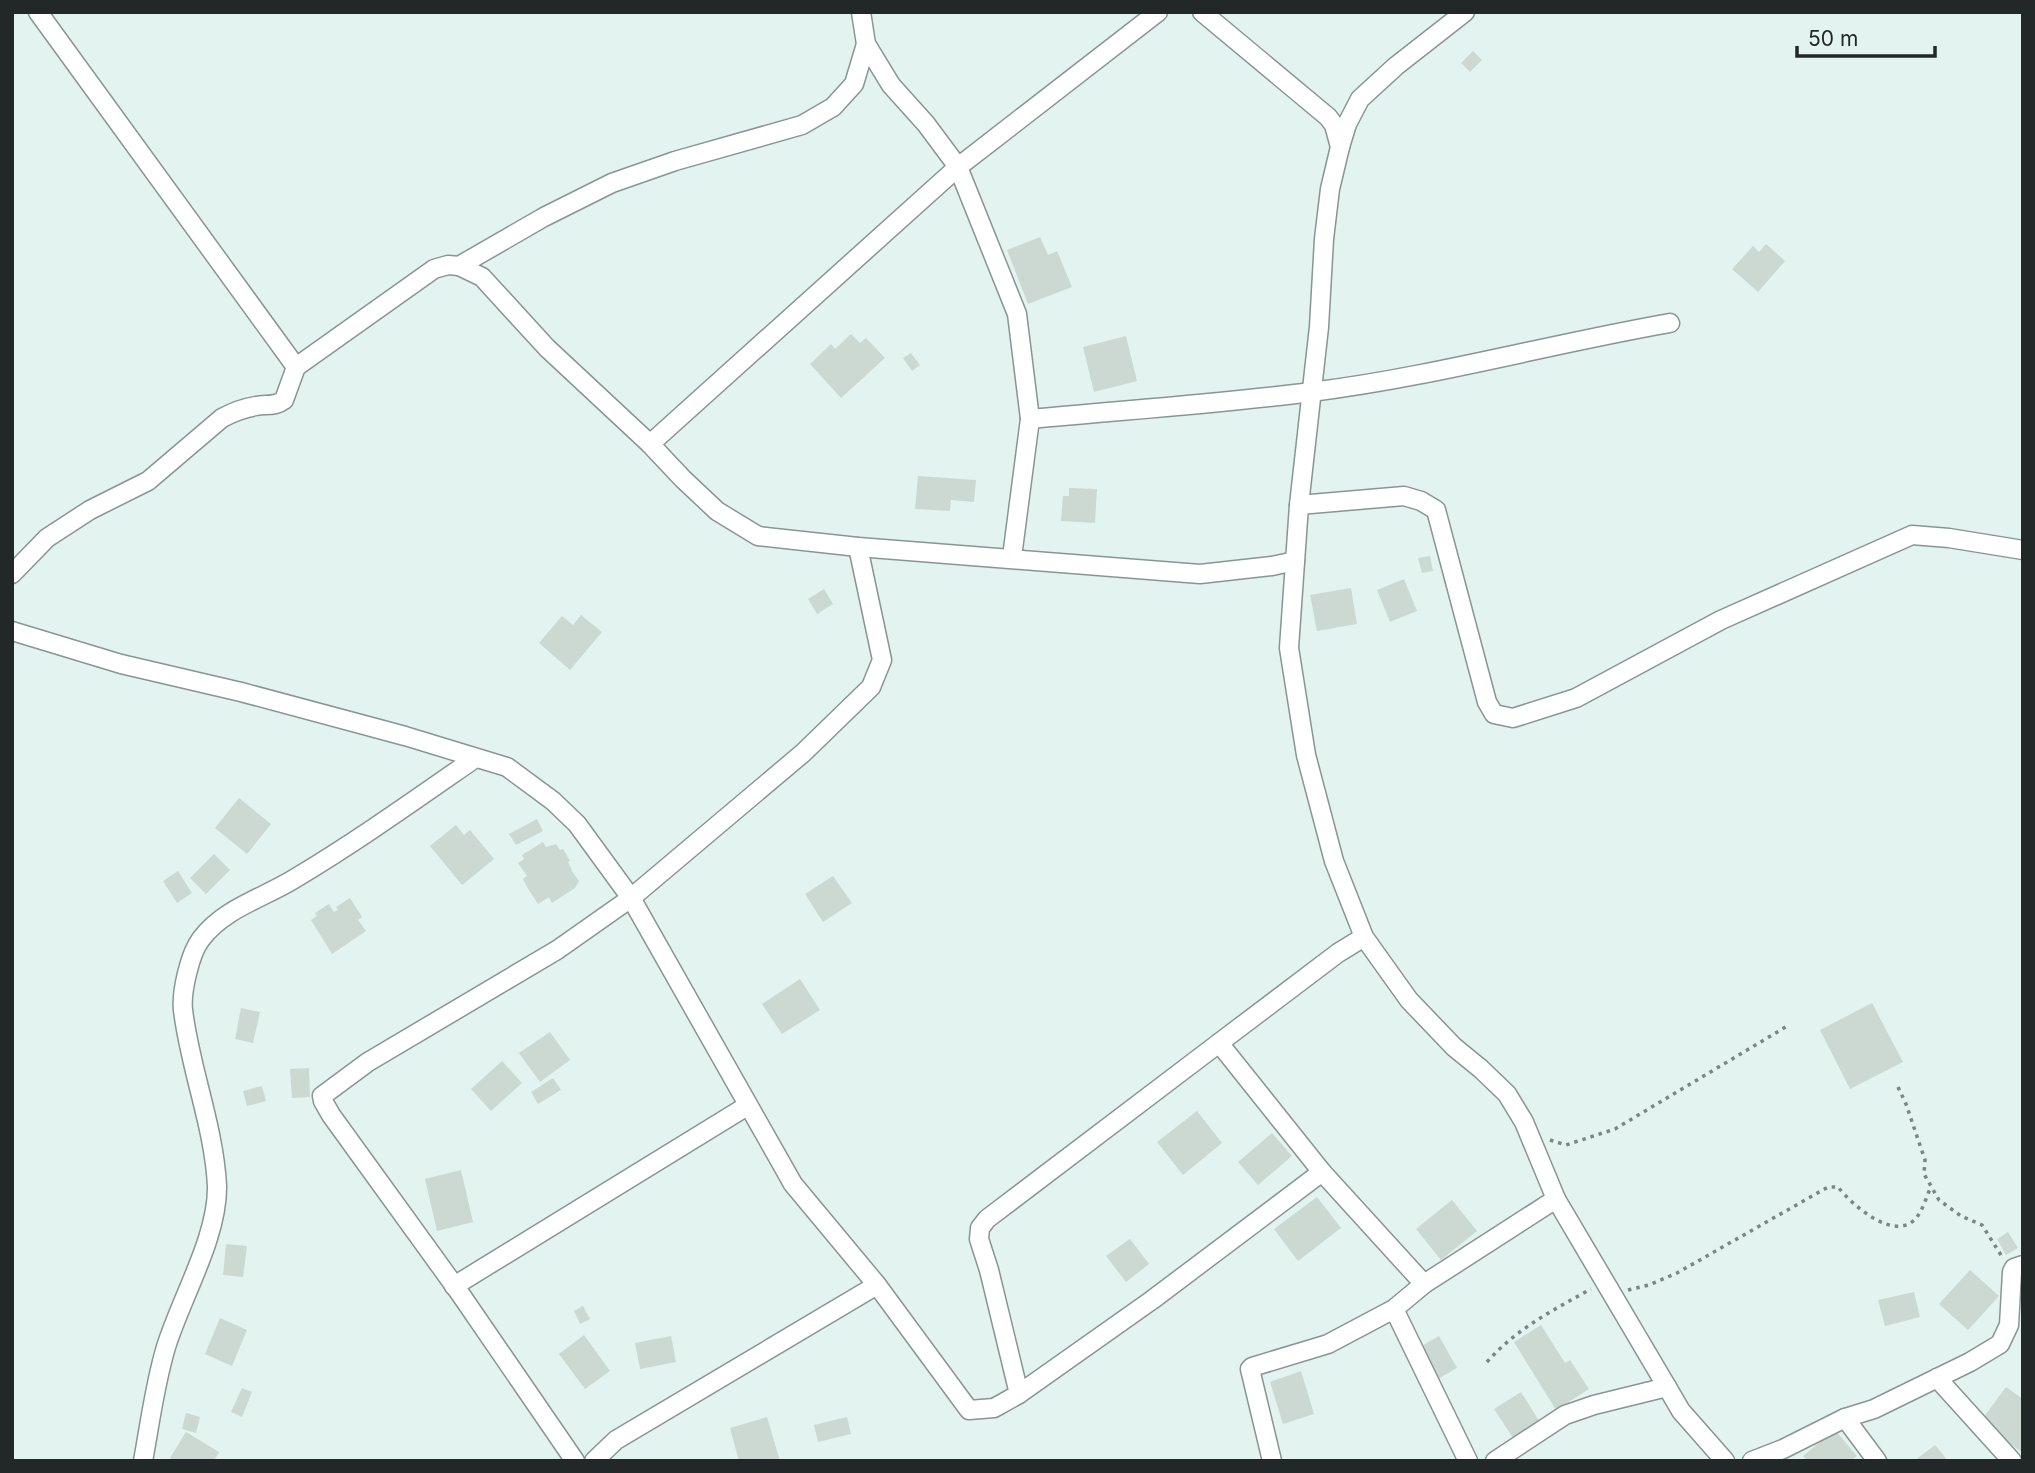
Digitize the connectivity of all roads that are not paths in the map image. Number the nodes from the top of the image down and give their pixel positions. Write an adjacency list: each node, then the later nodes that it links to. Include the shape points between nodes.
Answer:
1 (38, 12): 11 (street)
2 (861, 12): 6 (street)
3 (1158, 12): 8 (street)
4 (1202, 12): 7 (street, via 1328,117)
5 (1465, 12): 7 (street, via 1360,99)
6 (866, 44): 8 (street, via 891,85); 9 (street, via 854,84 833,107 812,119 612,183)
7 (1340, 147): 12 (street, via 1330,189)
8 (958, 167): 13 (street, via 1017,314); 14 (street)
9 (459, 266): 11 (street, via 434,269); 14 (street, via 482,277 547,348)
10 (1670, 323): 12 (street, via 1458,369)
11 (296, 367): 20 (street, via 280,403 222,418 148,481 47,538)
12 (1311, 392): 13 (street); 15 (street)
13 (1030, 419): 18 (street)
14 (650, 444): 16 (street, via 717,511 758,536)
15 (1299, 505): 17 (street, via 1404,495 1436,510 1487,702 1493,714 1513,718 1576,698 1721,620 1912,535); 19 (street)
16 (858, 547): 18 (street); 23 (street, via 882,660 871,687 803,753)
17 (2023, 550)
18 (1012, 557): 19 (street, via 1200,574)
19 (1295, 561): 24 (street, via 1289,648 1306,755 1334,861)
20 (12, 574)
21 (12, 631): 22 (street, via 121,664 405,736)
22 (474, 759): 23 (street, via 507,767 553,801 577,824); 38 (street, via 398,813 212,927 192,955 182,1007 217,1188 212,1224 166,1348)
23 (631, 898): 26 (street); 31 (street, via 557,950 368,1062 322,1096)
24 (1364, 937): 25 (street); 28 (street, via 1409,1000 1507,1094 1524,1122)
25 (1219, 1043): 27 (street); 36 (street, via 980,1228)
26 (747, 1106): 31 (street); 32 (street, via 793,1184)
27 (1322, 1172): 30 (street); 36 (street)
28 (1556, 1199): 30 (street); 35 (street)
29 (2017, 1268): 34 (street, via 2003,1341)
30 (1424, 1284): 33 (street)
31 (454, 1286): 39 (street)
32 (877, 1286): 36 (street, via 969,1410 994,1408); 40 (street, via 616,1440)
33 (1394, 1309): 41 (street, via 1328,1344 1250,1369); 42 (street)
34 (1937, 1378): 37 (street); 47 (street)
35 (1667, 1387): 43 (street, via 1565,1415); 44 (street, via 1681,1411)
36 (1019, 1394)
37 (1845, 1418): 45 (street); 46 (street)
38 (143, 1461)
39 (575, 1461)
40 (594, 1461)
41 (1272, 1461)
42 (1468, 1461)
43 (1495, 1461)
44 (1725, 1461)
45 (1752, 1461)
46 (1877, 1461)
47 (2012, 1461)

